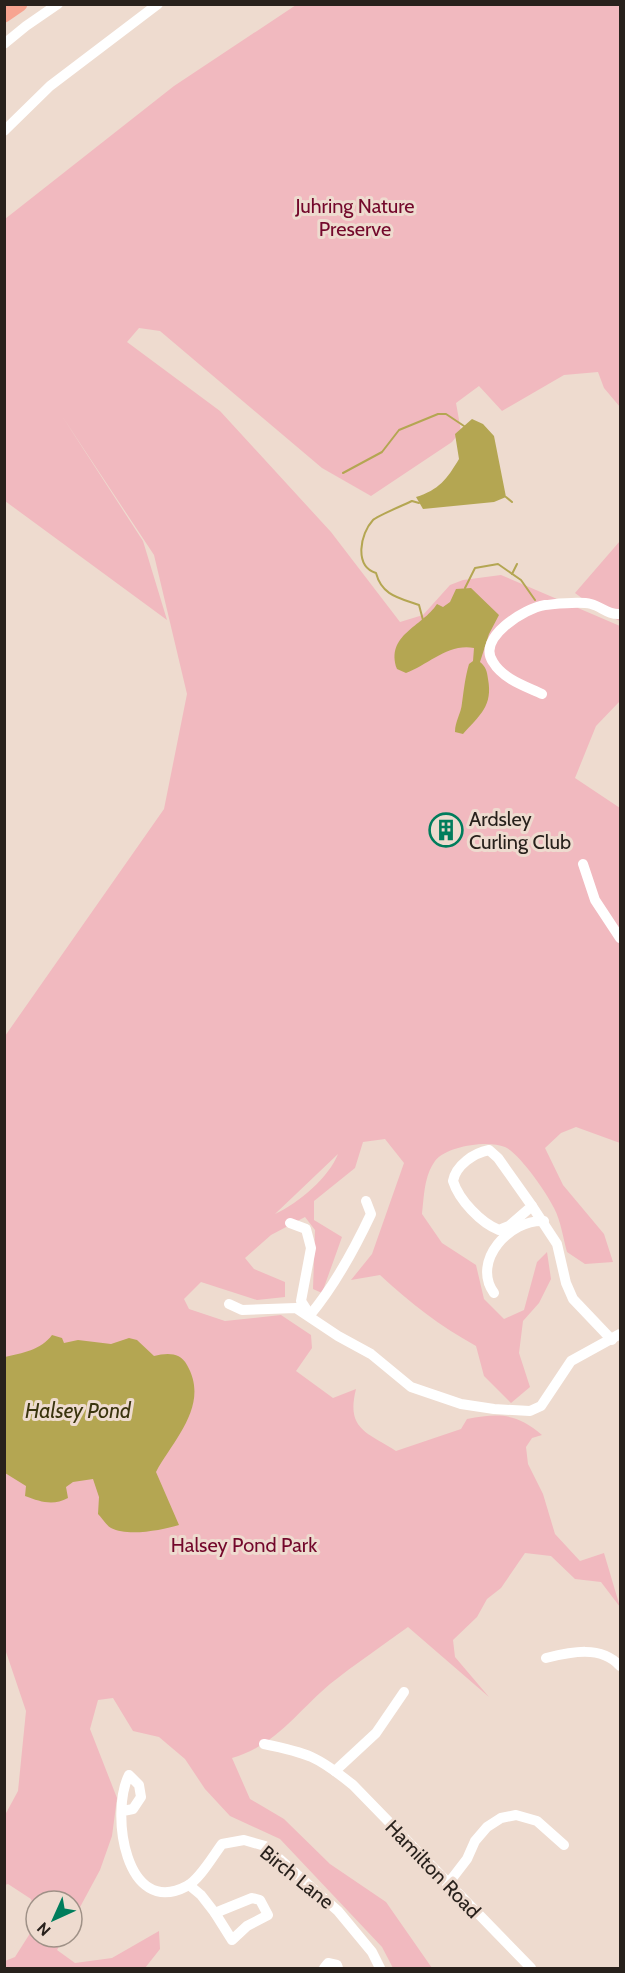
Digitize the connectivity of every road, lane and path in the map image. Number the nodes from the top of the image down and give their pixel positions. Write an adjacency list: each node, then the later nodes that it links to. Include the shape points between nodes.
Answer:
1 (20, 4): 4 (highway)
2 (58, 4): 5 (street)
3 (158, 4): 6 (street, via 50,86)
4 (4, 15)
5 (4, 44)
6 (4, 131)
7 (621, 614): 8 (street, via 612,615 591,604 543,605 501,629 490,650 492,661 502,672)
8 (542, 694)
9 (583, 864): 10 (street, via 595,900)
10 (621, 938)
11 (366, 1201): 17 (street, via 371,1214 359,1239)
12 (532, 1206): 12 (street, via 489,1150 477,1154 456,1172 453,1181 464,1200 491,1227 499,1230 508,1226); 13 (street)
13 (544, 1221): 15 (street, via 533,1220 517,1227 497,1244 487,1272 488,1285); 18 (street, via 557,1244 573,1299)
14 (290, 1223): 17 (street, via 306,1229 311,1248 301,1301)
15 (494, 1293)
16 (229, 1304): 17 (street, via 242,1310 297,1308)
17 (310, 1315): 18 (street, via 371,1354 411,1387 461,1404 494,1409 530,1411 540,1406 571,1361)
18 (616, 1337)
19 (546, 1658): 20 (street, via 586,1651)
20 (621, 1666)
21 (404, 1692): 23 (street, via 376,1734)
22 (264, 1744): 23 (street, Hamilton Road, via 303,1752)
23 (335, 1771): 27 (street, Hamilton Road)
24 (123, 1810): 26 (street, via 126,1853 139,1880 162,1893)
25 (564, 1845): 27 (street, via 537,1821 516,1815 501,1818 474,1841 467,1859)
26 (189, 1885): 28 (street); 31 (street, Birch Lane, via 222,1844 244,1840 265,1846 338,1911 372,1952)
27 (447, 1885): 32 (street, Hamilton Road)
28 (215, 1913): 28 (street, via 232,1940 268,1915 260,1900 252,1898)
29 (324, 1968): 30 (street, via 328,1963)
30 (338, 1968)
31 (380, 1968)
32 (531, 1968)

